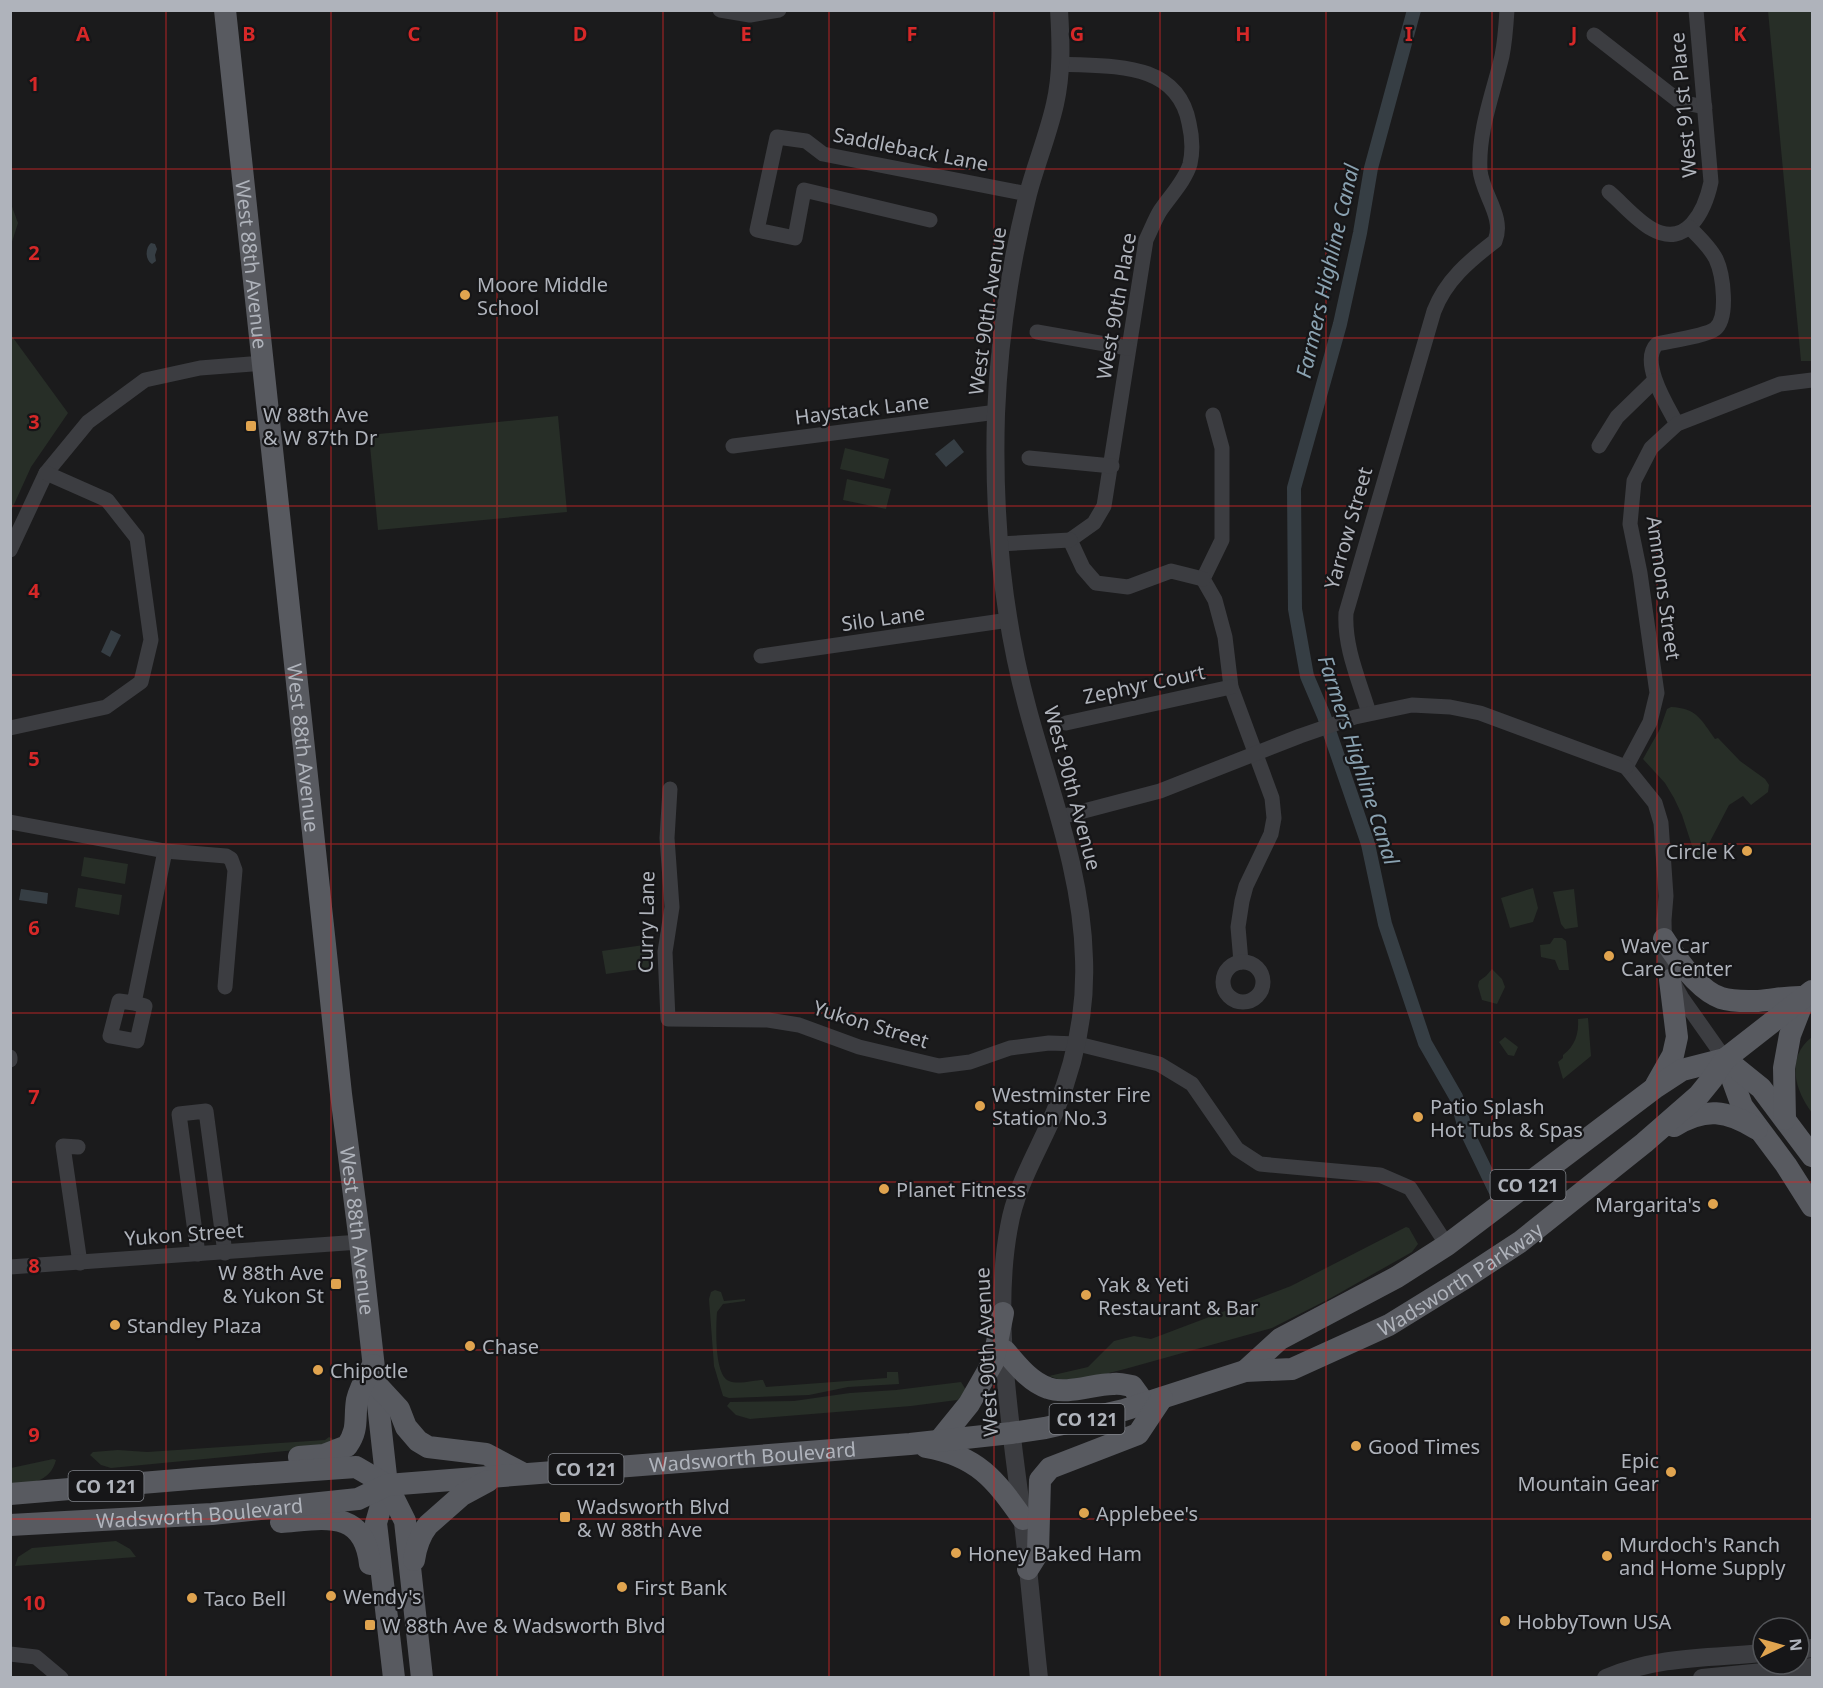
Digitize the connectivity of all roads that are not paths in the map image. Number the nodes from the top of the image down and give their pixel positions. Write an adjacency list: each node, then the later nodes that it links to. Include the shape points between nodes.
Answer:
1 (225, 10): 16 (main road, West 88th Avenue)
2 (720, 10): 3 (street, via 750,15)
3 (779, 10)
4 (1059, 10): 8 (street, West 90th Avenue)
5 (1507, 10): 34 (street, Yarrow Street, via 1502,54 1480,152 1483,186 1497,220 1497,235 1448,284 1434,310 1346,613 1348,645)
6 (1696, 10): 9 (street, West 91st Place)
7 (1594, 35): 9 (street, via 1680,102)
8 (1060, 64): 11 (street, West 90th Avenue, via 1055,102); 15 (street, West 90th Place, via 1139,70 1170,85 1187,112 1190,165 1146,240)
9 (1705, 107): 13 (street, West 91st Place, via 1711,182 1705,205)
10 (1608, 192): 13 (street, via 1652,229 1676,234)
11 (1028, 194): 12 (street, Saddleback Lane, via 823,154 806,141 777,137 757,230 795,238 804,190); 19 (street, West 90th Avenue, via 1010,288)
12 (930, 220)
13 (1689, 227): 18 (street, via 1716,260 1723,315 1713,331 1657,344 1651,354)
14 (1036, 332): 15 (street)
15 (1128, 348): 25 (street, West 90th Place)
16 (264, 363): 26 (street, via 200,368 145,380 88,422); 59 (main road, West 88th Avenue)
17 (1812, 380): 21 (street, Ammons Street, via 1780,384)
18 (1654, 381): 21 (street); 23 (street, via 1617,417)
19 (996, 412): 22 (street, Haystack Lane); 28 (street, West 90th Avenue)
20 (1213, 415): 30 (street, via 1222,448 1222,540)
21 (1677, 424): 38 (street, Ammons Street, via 1651,448 1634,481 1630,524 1657,693 1650,722)
22 (733, 446)
23 (1599, 446)
24 (1029, 458): 25 (street)
25 (1112, 466): 27 (street, West 90th Place, via 1104,506 1094,523)
26 (46, 473): 29 (street); 36 (street, via 106,500 137,538 151,640 141,682 106,707)
27 (1070, 540): 28 (street); 30 (street, via 1083,568 1096,583 1128,587 1171,571)
28 (999, 544): 31 (street, West 90th Avenue)
29 (10, 550)
30 (1203, 579): 33 (street, via 1215,600 1225,637)
31 (1010, 620): 32 (street, Silo Lane); 40 (street, West 90th Avenue, via 1027,707)
32 (761, 656)
33 (1231, 687): 35 (street, Zephyr Court); 37 (street)
34 (1369, 713): 37 (street); 38 (street, via 1412,705 1467,709)
35 (1066, 723)
36 (10, 728)
37 (1256, 754): 40 (street, via 1160,791); 44 (street, via 1272,798 1274,818 1242,901 1238,927)
38 (1626, 766): 43 (street, via 1655,803 1661,823 1666,896)
39 (670, 789): 49 (street, Curry Lane, via 667,838 672,907 665,952)
40 (1061, 817): 50 (street, West 90th Avenue, via 1076,885 1084,952 1084,1009)
41 (10, 822): 42 (street)
42 (165, 851): 46 (street, via 226,856 234,864); 48 (street)
43 (1664, 939): 45 (street, via 1665,967); 47 (main road, via 1677,961 1717,996 1735,1001)
44 (1241, 962)
45 (1670, 980): 51 (street); 52 (main road, via 1677,1037 1673,1055)
46 (225, 987)
47 (1808, 994): 51 (main road, Wadsworth Parkway / CO 121); 53 (main road, via 1790,1035 1784,1068)
48 (134, 1004)
49 (668, 1019): 50 (street, Yukon Street, via 768,1020 799,1025 859,1047 939,1066 970,1062 1010,1048)
50 (1078, 1044): 60 (street, Yukon Street, via 1159,1064 1192,1084 1237,1149 1260,1164 1380,1175 1410,1188); 65 (street, West 90th Avenue, via 1058,1106 1019,1190 1009,1223)
51 (1725, 1059): 52 (main road, Wadsworth Parkway / CO 121, via 1682,1070); 53 (main road, via 1761,1088); 54 (main road, via 1739,1100); 55 (main road, Wadsworth Parkway / CO 121, via 1699,1095)
52 (1656, 1087): 60 (main road, Wadsworth Parkway / CO 121)
53 (1785, 1119): 57 (main road)
54 (1761, 1132): 55 (main road, via 1735,1116 1708,1112 1683,1120); 58 (main road)
55 (1644, 1143): 67 (main road, Wadsworth Parkway / CO 121, via 1520,1242 1389,1325 1292,1369)
56 (78, 1147): 63 (street, via 63,1146)
57 (1812, 1156)
58 (1812, 1206)
59 (360, 1242): 61 (street, Yukon Street); 68 (main road, West 88th Avenue)
60 (1447, 1245): 67 (main road, Wadsworth Parkway / CO 121, via 1397,1277 1280,1339)
61 (225, 1253): 62 (street, Yukon Street); 62 (street, via 206,1111 179,1114)
62 (198, 1254): 63 (street, Yukon Street)
63 (80, 1263): 64 (street, Yukon Street)
64 (10, 1268)
65 (1003, 1313): 66 (street, West 90th Avenue); 71 (main road, via 993,1362 969,1404)
66 (1005, 1351): 69 (main road, via 1019,1369 1050,1389 1115,1383 1132,1386); 70 (street, West 90th Avenue)
67 (1245, 1371): 69 (main road, Wadsworth Parkway / CO 121)
68 (374, 1374): 73 (main road, via 363,1382 357,1400 357,1426 347,1446 324,1455 280,1458); 74 (main road, via 418,1441 428,1447 486,1454); 76 (main road, West 88th Avenue)
69 (1154, 1401): 70 (main road, Wadsworth Parkway / CO 121); 81 (main road, via 1138,1434 1050,1468 1040,1480 1038,1553)
70 (1011, 1433): 71 (main road, Wadsworth Boulevard / CO 121); 79 (street, West 90th Avenue)
71 (939, 1441): 72 (main road, Wadsworth Boulevard / CO 121)
72 (910, 1444): 74 (main road, Wadsworth Boulevard / CO 121); 79 (main road, via 949,1451 981,1468)
73 (269, 1474): 76 (main road, Wadsworth Boulevard / CO 121, via 356,1467); 77 (main road, Wadsworth Boulevard / CO 121)
74 (524, 1474): 75 (main road, Wadsworth Boulevard / CO 121)
75 (498, 1476): 76 (main road, Wadsworth Boulevard / CO 121); 82 (main road, via 462,1495 423,1530)
76 (387, 1485): 78 (main road, Wadsworth Boulevard / CO 121, via 358,1499); 82 (main road, West 88th Avenue, via 405,1521); 83 (main road, West 88th Avenue, via 376,1523)
77 (10, 1494)
78 (226, 1513): 80 (main road, Wadsworth Boulevard / CO 121); 83 (main road, via 248,1525 340,1520 361,1533 369,1548 372,1579)
79 (1023, 1519): 81 (street, West 90th Avenue)
80 (10, 1525)
81 (1028, 1569): 90 (street, West 90th Avenue)
82 (412, 1579): 89 (main road, West 88th Avenue)
83 (385, 1597): 88 (main road, West 88th Avenue)
84 (10, 1654): 87 (street, via 36,1657)
85 (1751, 1654): 91 (street, via 1660,1661)
86 (1812, 1667): 92 (street)
87 (61, 1677)
88 (394, 1677)
89 (422, 1677)
90 (1039, 1677)
91 (1606, 1677)
92 (1702, 1677)

